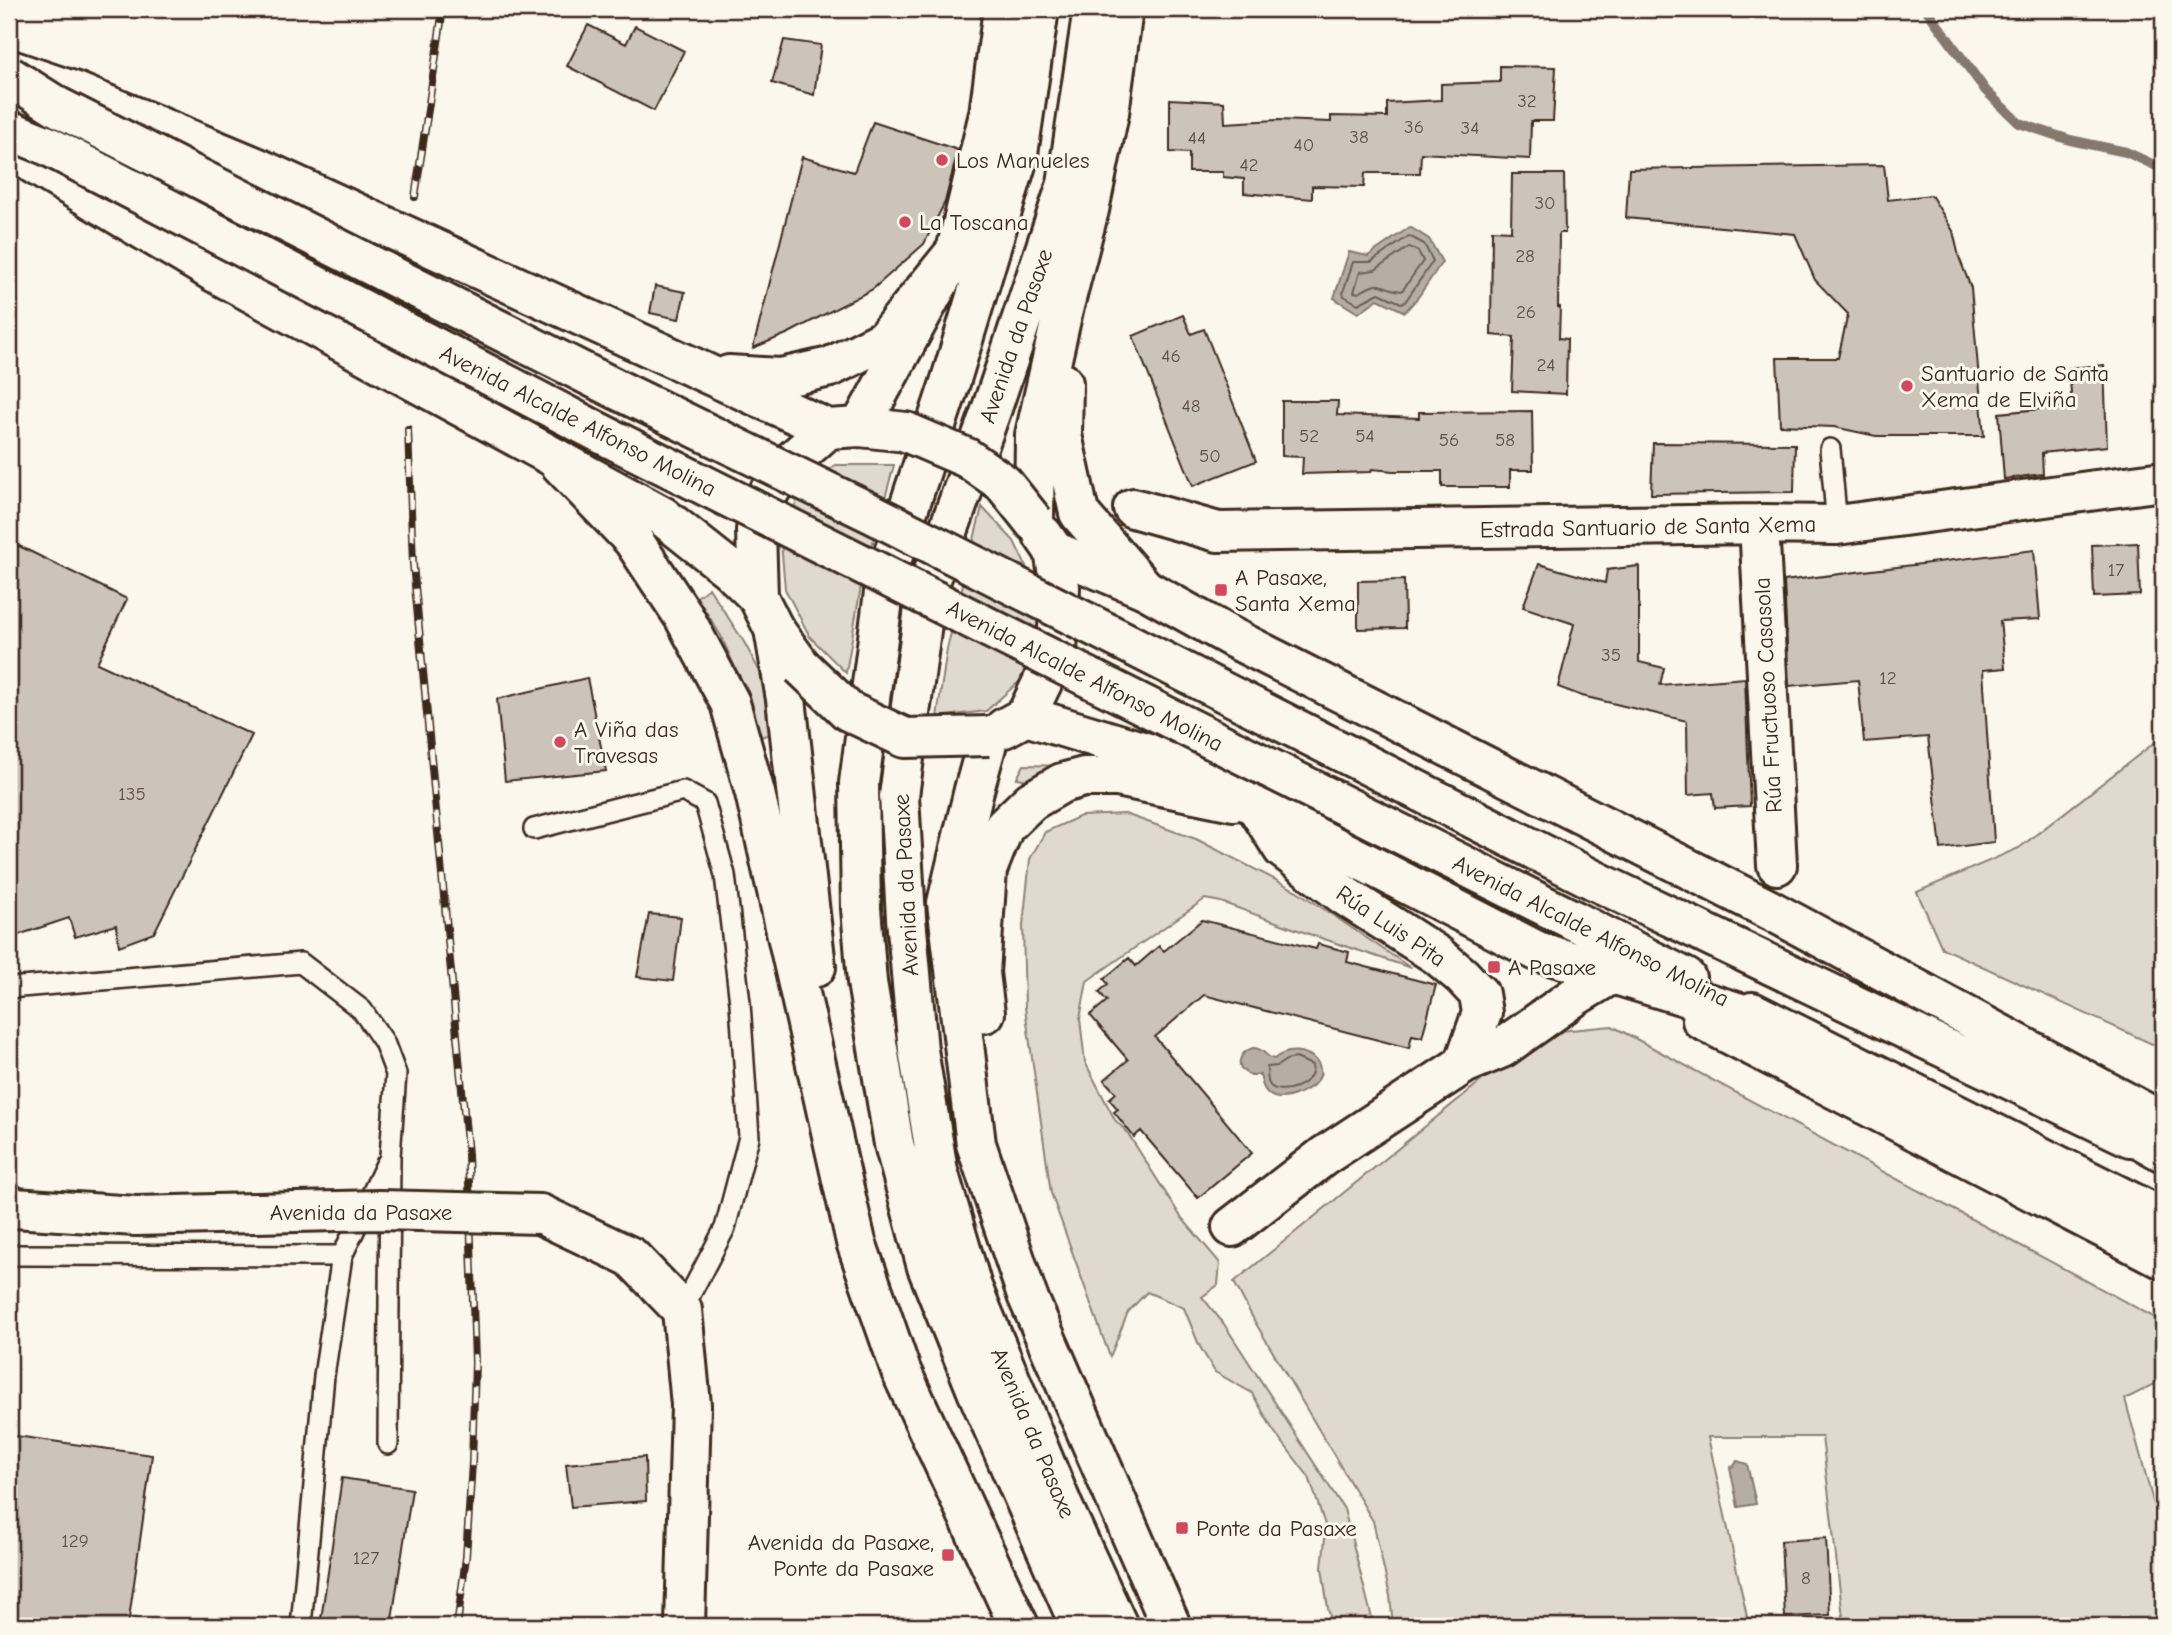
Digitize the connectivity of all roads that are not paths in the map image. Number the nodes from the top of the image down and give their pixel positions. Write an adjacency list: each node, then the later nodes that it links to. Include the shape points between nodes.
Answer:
1 (1003, 9): 9 (main road, via 989,114)
2 (1039, 9): 52 (main road, Avenida da Pasaxe, via 1017,161 886,577 859,783 861,908 867,982 894,1144 927,1267)
3 (1093, 9): 53 (main road, Avenida da Pasaxe, via 1067,184 926,593 899,796 918,1051 938,1171 972,1287)
4 (1123, 9): 10 (main road, via 1089,210)
5 (9, 70): 11 (main road, via 76,92 256,167)
6 (9, 76): 35 (main road, Avenida Alcalde Alfonso Molina, bridge, via 58,107 1594,880)
7 (9, 130): 30 (main road, Avenida Alcalde Alfonso Molina, bridge)
8 (9, 146): 14 (main road, via 212,271)
9 (956, 251): 11 (main road, via 884,340 830,367 781,378); 12 (main road)
10 (1063, 310): 19 (main road, via 1035,435); 20 (main road, via 1062,435 1079,513)
11 (708, 374): 12 (main road)
12 (844, 428): 19 (main road, bridge, via 906,432 967,458 1003,483); 21 (main road, via 793,460 771,490 756,530)
13 (1830, 449): 18 (lane)
14 (551, 455): 21 (main road, via 662,516 729,569); 33 (main road, via 633,540 684,617 730,703)
15 (2163, 481): 18 (main road, Estrada Santuario de Santa Xema)
16 (1133, 508): 17 (main road, Estrada Santuario de Santa Xema, via 1218,532)
17 (1759, 524): 18 (main road, Estrada Santuario de Santa Xema); 27 (main road, Rúa Fructuoso Casasola)
18 (1837, 525)
19 (1044, 536): 20 (main road); 22 (main road, via 1060,587 1057,652)
20 (1145, 589): 24 (main road)
21 (766, 613): 23 (main road, bridge, via 801,666 848,711 905,738); 33 (main road, via 786,699 816,962)
22 (1026, 716): 23 (main road); 25 (main road, via 1148,753)
23 (989, 736): 44 (main road, via 947,903 976,1144)
24 (1499, 774): 34 (main road, via 1772,911); 35 (main road)
25 (1256, 806): 28 (main road, via 1537,951); 31 (main road, Rúa Luis Pita, via 1283,849 1345,896 1437,955 1479,994 1482,1013); 44 (main road, via 1116,777 1084,778 1062,783 1031,801 1004,827 987,870 980,973)
26 (534, 830): 45 (lane, via 683,791 705,803 724,875 740,1003 749,1137 725,1228)
27 (1777, 865)
28 (1612, 974): 30 (main road); 31 (main road, via 1502,1048); 40 (main road)
29 (9, 988): 36 (lane, via 301,963 362,1010 384,1042 396,1074)
30 (1773, 1024): 32 (main road, Avenida Alcalde Alfonso Molina)
31 (1464, 1064): 39 (main road, via 1324,1156)
32 (1860, 1067): 38 (main road, Avenida Alcalde Alfonso Molina); 40 (main road, via 1983,1153)
33 (821, 1083): 47 (main road, via 856,1242 901,1371)
34 (2163, 1122)
35 (2163, 1153)
36 (390, 1156): 42 (lane); 46 (lane)
37 (9, 1204): 45 (main road, Avenida da Pasaxe, bridge, via 14,1208 136,1216 379,1210 540,1214 631,1257)
38 (2163, 1218)
39 (1232, 1227)
40 (2103, 1227): 43 (main road)
41 (9, 1255): 42 (lane)
42 (342, 1256): 48 (lane, via 324,1376)
43 (2163, 1259)
44 (1027, 1295): 54 (main road)
45 (682, 1310): 49 (main road, via 691,1405)
46 (388, 1444)
47 (976, 1535): 50 (main road); 51 (main road)
48 (302, 1626)
49 (685, 1626)
50 (1012, 1626)
51 (1019, 1626)
52 (1080, 1626)
53 (1118, 1626)
54 (1171, 1626)

